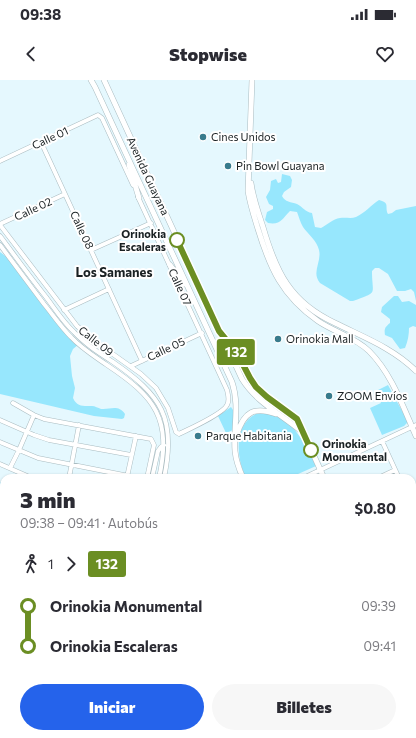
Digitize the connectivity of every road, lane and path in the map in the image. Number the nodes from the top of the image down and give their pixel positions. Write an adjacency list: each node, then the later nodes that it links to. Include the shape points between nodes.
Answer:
1 (91, 80): 6 (main road, Avenida Guayana)
2 (104, 80): 20 (main road, Avenida Guayana)
3 (252, 80): 18 (main road, via 249,199 271,267 291,298)
4 (99, 115): 5 (street, Calle 01); 9 (street, Calle 07)
5 (41, 142): 7 (street, Calle 01); 8 (street, Calle 08)
6 (122, 145): 9 (main road); 17 (main road, Avenida Guayana)
7 (0, 161)
8 (65, 194): 11 (street, Calle 02); 14 (street, Calle 08)
9 (139, 198): 10 (street, Calle 07)
10 (151, 223): 14 (street); 15 (street, Calle 07)
11 (0, 224): 19 (street, Calle 09)
12 (0, 236): 24 (street, via 72,330 89,346)
13 (0, 245): 42 (street, via 72,338 147,396 159,418)
14 (91, 250): 16 (street, Calle 08)
15 (170, 265): 17 (main road); 21 (street, Calle 07)
16 (109, 289): 19 (street); 23 (street, Calle 08)
17 (194, 299): 38 (main road, Avenida Guayana, via 234,389 237,409)
18 (303, 306): 26 (main road, via 392,351); 32 (main road, via 319,321 360,344 374,356 390,379)
19 (64, 310): 22 (street, Calle 09, via 77,326)
20 (219, 331): 29 (main road, Avenida Guayana, via 248,388); 36 (street, via 237,353 252,382 267,397 297,419)
21 (202, 333): 23 (street, Calle 05); 34 (street, Calle 07, via 227,390 228,404 223,411)
22 (96, 342): 24 (street); 25 (street, Calle 09)
23 (142, 361): 25 (street, Calle 05)
24 (114, 363): 57 (street, via 146,387 162,410 169,438)
25 (131, 366): 34 (street, Calle 09, via 161,394)
26 (416, 371)
27 (13, 403): 28 (street)
28 (34, 415): 31 (street); 33 (street)
29 (284, 418): 36 (main road, Avenida Guayana); 38 (main road, via 266,411 251,412 242,421)
30 (0, 420): 33 (street)
31 (79, 425): 35 (street); 41 (street)
32 (414, 426): 37 (main road); 39 (street)
33 (27, 432): 41 (street, via 49,440); 43 (street)
34 (177, 434)
35 (136, 436): 44 (street); 54 (street, via 150,439 154,443)
36 (305, 436): 48 (main road, Avenida Guayana)
37 (416, 436)
38 (235, 441): 58 (main road, Avenida Guayana, via 236,458)
39 (382, 441): 48 (street); 49 (street)
40 (0, 442): 43 (street)
41 (75, 444): 44 (street); 46 (street)
42 (164, 446): 55 (street, via 158,450); 56 (street)
43 (19, 450): 46 (street); 47 (street)
44 (131, 455): 53 (street)
45 (0, 464): 47 (street)
46 (71, 465): 51 (street); 52 (street)
47 (10, 468): 50 (street)
48 (320, 470): 59 (street); 60 (main road, Avenida Guayana)
49 (395, 470): 61 (street); 62 (street)
50 (23, 474)
51 (70, 474)
52 (113, 474)
53 (128, 474)
54 (148, 474)
55 (153, 474)
56 (160, 474)
57 (165, 474)
58 (242, 474)
59 (312, 474)
60 (322, 474)
61 (386, 474)
62 (397, 474)

